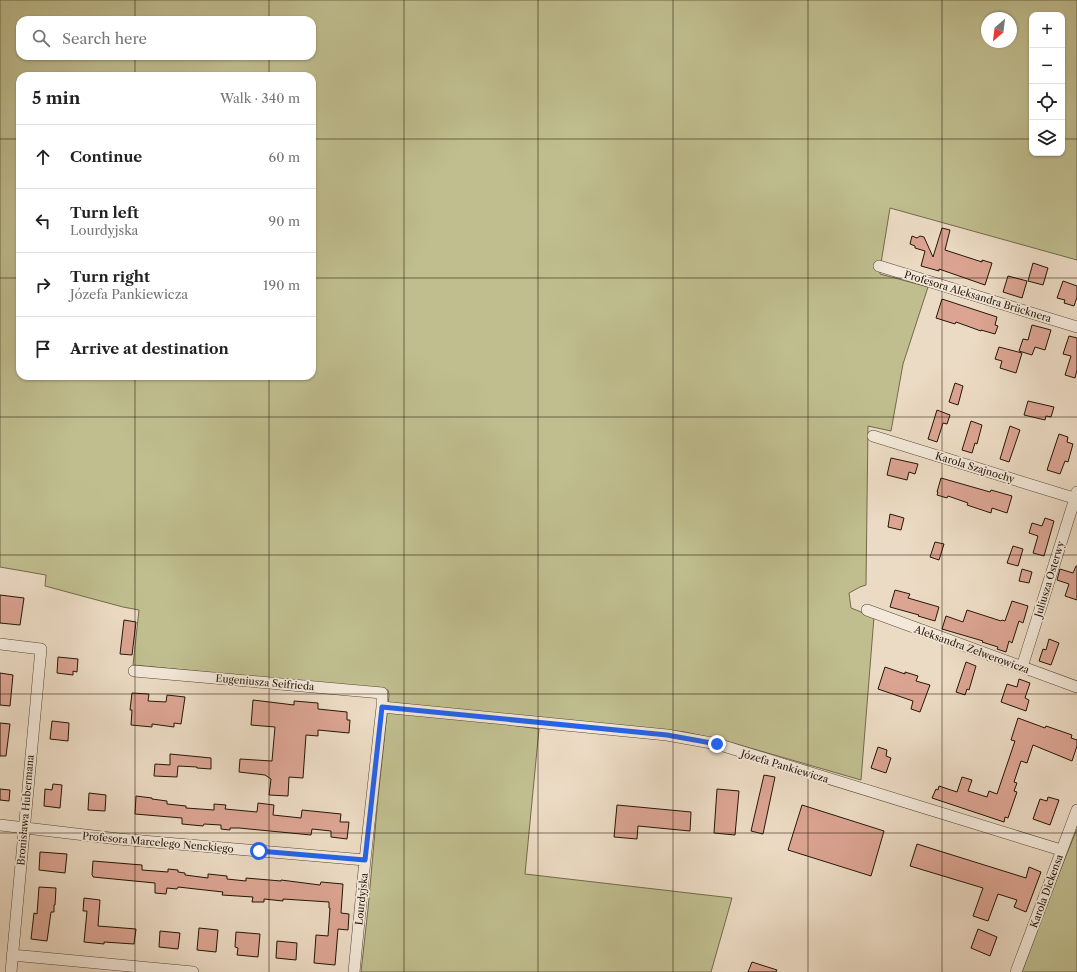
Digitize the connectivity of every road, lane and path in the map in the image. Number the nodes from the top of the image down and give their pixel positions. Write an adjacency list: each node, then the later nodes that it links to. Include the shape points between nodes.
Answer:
1 (879, 266): 2 (street, Profesora Aleksandra Brücknera)
2 (1077, 327)
3 (873, 436): 4 (street, Karola Szajnochy)
4 (1076, 496): 7 (street, Juliusza Osterwy)
5 (867, 610): 7 (street, Aleksandra Zelwerowicza)
6 (0, 644): 13 (street, Bronisława Hubermana, via 41,649)
7 (1022, 667): 9 (street, Aleksandra Zelwerowicza)
8 (134, 671): 10 (street, Eugeniusza Seifrieda, via 382,693)
9 (1077, 687)
10 (382, 707): 14 (street, Józefa Pankiewicza, via 667,735 717,744); 15 (street, Lourdyjska)
11 (1077, 810): 14 (street, Karola Dickensa)
12 (0, 825): 13 (street, Profesora Marcelego Nenckiego)
13 (23, 828): 15 (street, Profesora Marcelego Nenckiego, via 119,839); 16 (street, Bronisława Hubermana)
14 (1061, 850): 21 (street, Karola Dickensa)
15 (365, 860): 20 (street, Lourdyjska)
16 (12, 955): 17 (street); 18 (street, Bronisława Hubermana)
17 (143, 970): 19 (street)
18 (11, 972)
19 (193, 972)
20 (354, 972)
21 (1016, 972)

